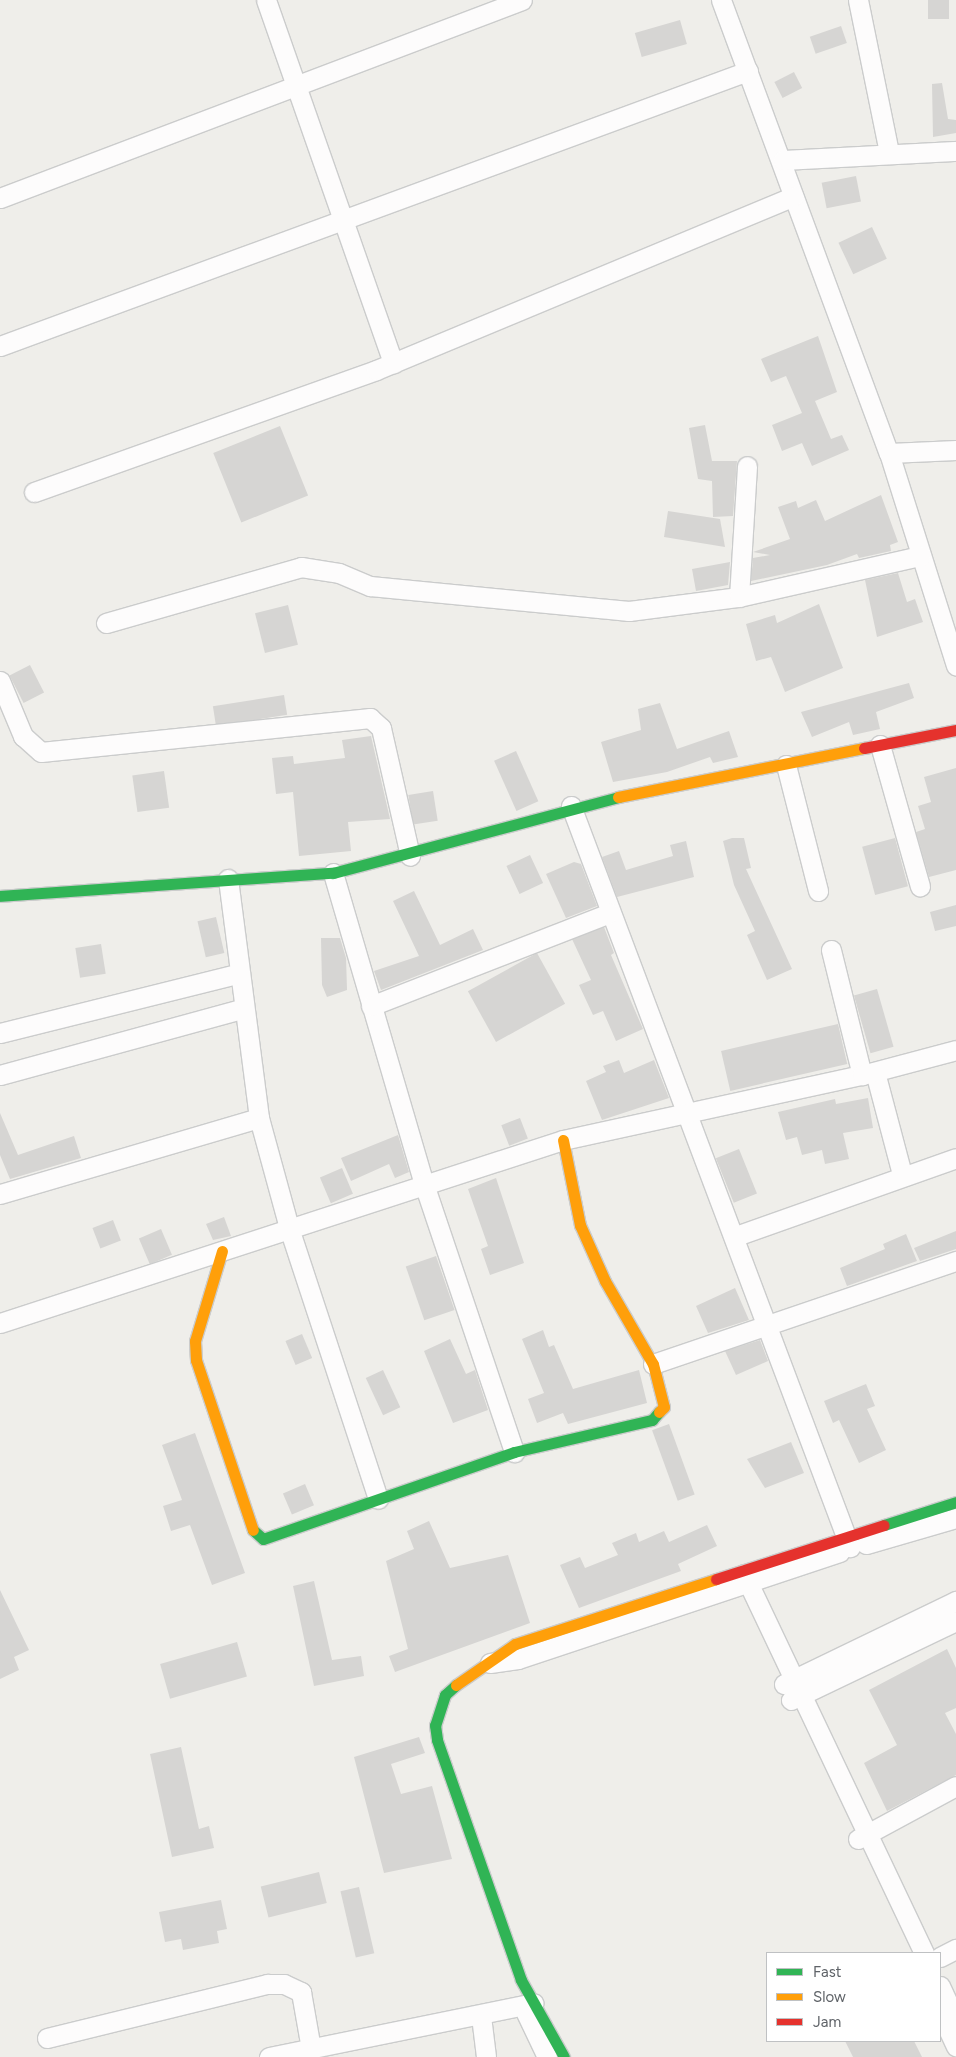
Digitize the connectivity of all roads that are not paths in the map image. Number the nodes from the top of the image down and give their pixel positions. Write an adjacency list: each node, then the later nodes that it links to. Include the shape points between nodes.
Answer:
1 (266, 0): 6 (street)
2 (522, 0): 6 (street)
3 (721, 0): 5 (street)
4 (858, 0): 8 (street)
5 (748, 71): 9 (street); 12 (street)
6 (297, 89): 11 (street); 12 (street)
7 (956, 151): 8 (street)
8 (889, 153): 9 (street)
9 (783, 160): 10 (street)
10 (793, 196): 14 (street); 16 (street)
11 (0, 198)
12 (342, 220): 13 (street); 14 (street)
13 (0, 346)
14 (393, 363): 18 (street)
15 (956, 450): 16 (street)
16 (889, 453): 19 (street)
17 (747, 466): 20 (street)
18 (34, 492)
19 (920, 556): 20 (street); 22 (street)
20 (738, 597): 21 (street, via 629,612 370,586 339,573 302,567)
21 (106, 623)
22 (956, 666)
23 (0, 681): 28 (street, via 24,736 41,752 370,718 381,728)
24 (956, 730): 25 (street)
25 (880, 744): 26 (street); 31 (street)
26 (786, 764): 27 (street); 32 (street)
27 (571, 806): 28 (street); 34 (street)
28 (410, 856): 29 (street)
29 (333, 873): 30 (street); 37 (street)
30 (228, 879): 33 (street); 36 (street)
31 (920, 886)
32 (818, 892)
33 (0, 896)
34 (609, 913): 37 (street); 43 (street)
35 (831, 950): 41 (street)
36 (240, 973): 38 (street); 39 (street)
37 (372, 1006): 48 (street)
38 (242, 1009): 42 (street); 44 (street)
39 (0, 1033)
40 (956, 1050): 41 (street)
41 (869, 1074): 43 (street); 47 (street)
42 (0, 1075)
43 (685, 1112): 45 (street); 51 (street)
44 (259, 1118): 49 (street); 50 (street)
45 (563, 1140): 48 (street); 56 (street, via 580,1225 605,1281)
46 (956, 1158): 47 (street)
47 (902, 1174): 51 (street)
48 (424, 1184): 50 (street); 57 (street)
49 (0, 1194)
50 (289, 1228): 52 (street); 58 (street)
51 (736, 1236): 55 (street)
52 (222, 1251): 54 (street); 58 (street, via 194,1341 196,1360 252,1530 270,1539)
53 (956, 1261): 55 (street)
54 (0, 1323)
55 (766, 1323): 56 (street); 61 (street)
56 (653, 1364): 57 (street, via 664,1407 657,1418)
57 (514, 1452): 58 (street)
58 (378, 1499)
59 (956, 1502): 61 (street)
60 (956, 1518): 61 (street)
61 (848, 1542): 62 (street)
62 (740, 1580): 65 (street, via 518,1659); 66 (street)
63 (956, 1601): 66 (street)
64 (956, 1621): 66 (street)
65 (486, 1664): 76 (street, via 446,1695 435,1725)
66 (792, 1690): 69 (street)
67 (956, 1786): 69 (street)
68 (956, 1797): 69 (street)
69 (864, 1839): 71 (street); 72 (street)
70 (956, 1949): 73 (street)
71 (912, 1952)
72 (923, 1952)
73 (941, 1956)
74 (956, 1962): 75 (street)
75 (941, 1970)
76 (521, 1980): 78 (street)
77 (941, 1988): 81 (street)
78 (529, 2004): 80 (street); 87 (street); 88 (street)
79 (941, 2014): 83 (street)
80 (481, 2016): 84 (street); 86 (street)
81 (956, 2020)
82 (47, 2038): 84 (street, via 267,1984 284,1984 301,1992)
83 (956, 2046)
84 (311, 2049): 85 (street)
85 (269, 2057)
86 (486, 2057)
87 (547, 2057)
88 (564, 2057)

